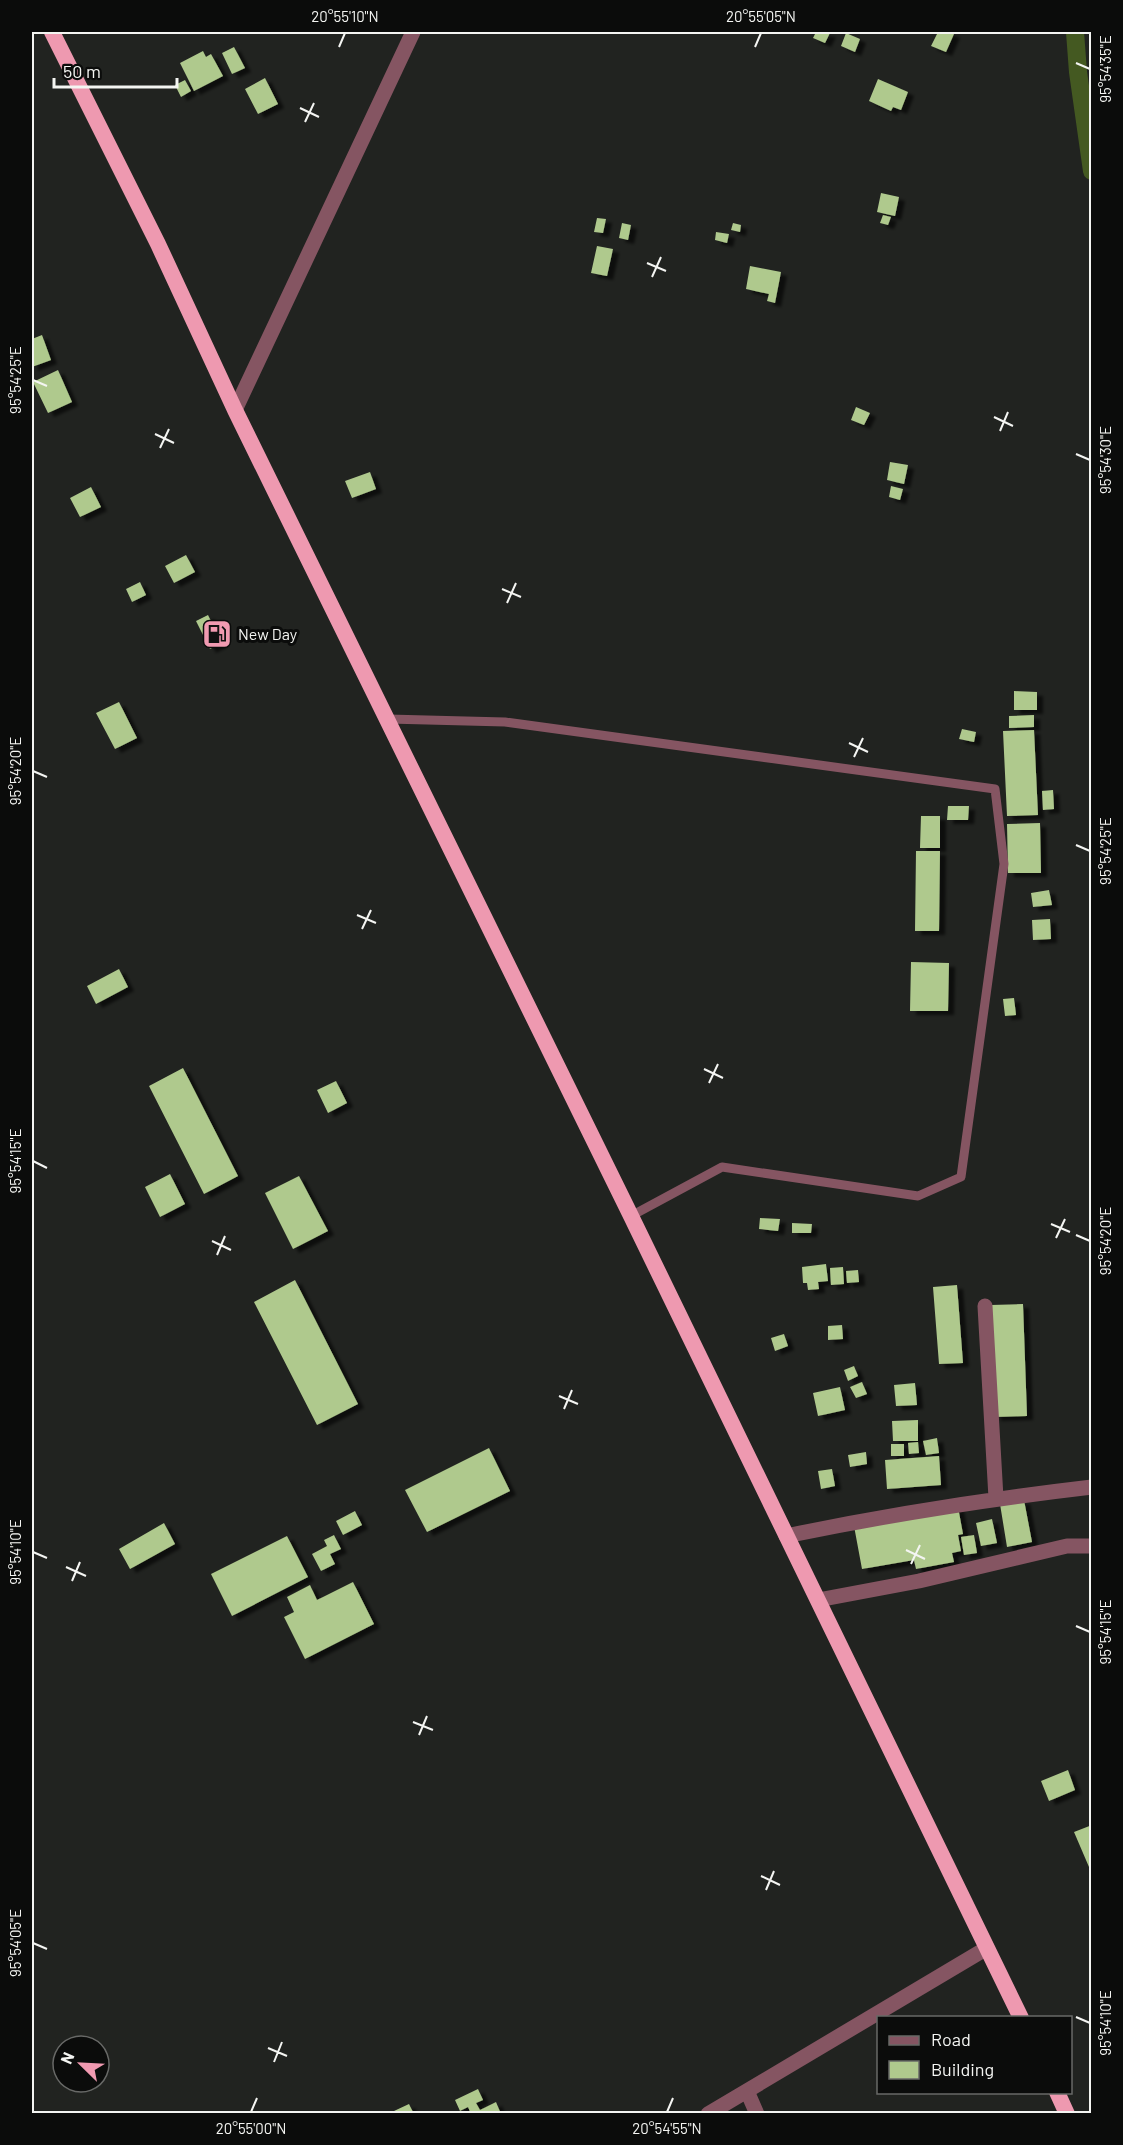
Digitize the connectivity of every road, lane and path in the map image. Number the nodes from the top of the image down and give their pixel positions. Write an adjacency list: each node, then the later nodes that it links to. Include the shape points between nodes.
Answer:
1 (51, 32): 3 (highway, via 158,244)
2 (413, 32): 3 (street)
3 (234, 410): 4 (highway)
4 (388, 719): 5 (highway); 5 (lane, via 505,722 994,789 1004,864 961,1177 918,1196 722,1167)
5 (631, 1216): 9 (highway)
6 (985, 1306): 8 (street)
7 (1092, 1487): 8 (street)
8 (996, 1498): 9 (street)
9 (786, 1536): 11 (highway)
10 (1092, 1546): 11 (street, via 1067,1546)
11 (818, 1600): 12 (highway)
12 (987, 1948): 13 (highway); 14 (street)
13 (1020, 2016)
14 (747, 2091): 16 (street); 17 (street)
15 (1058, 2094): 18 (highway)
16 (708, 2114)
17 (757, 2114)
18 (1067, 2114)

